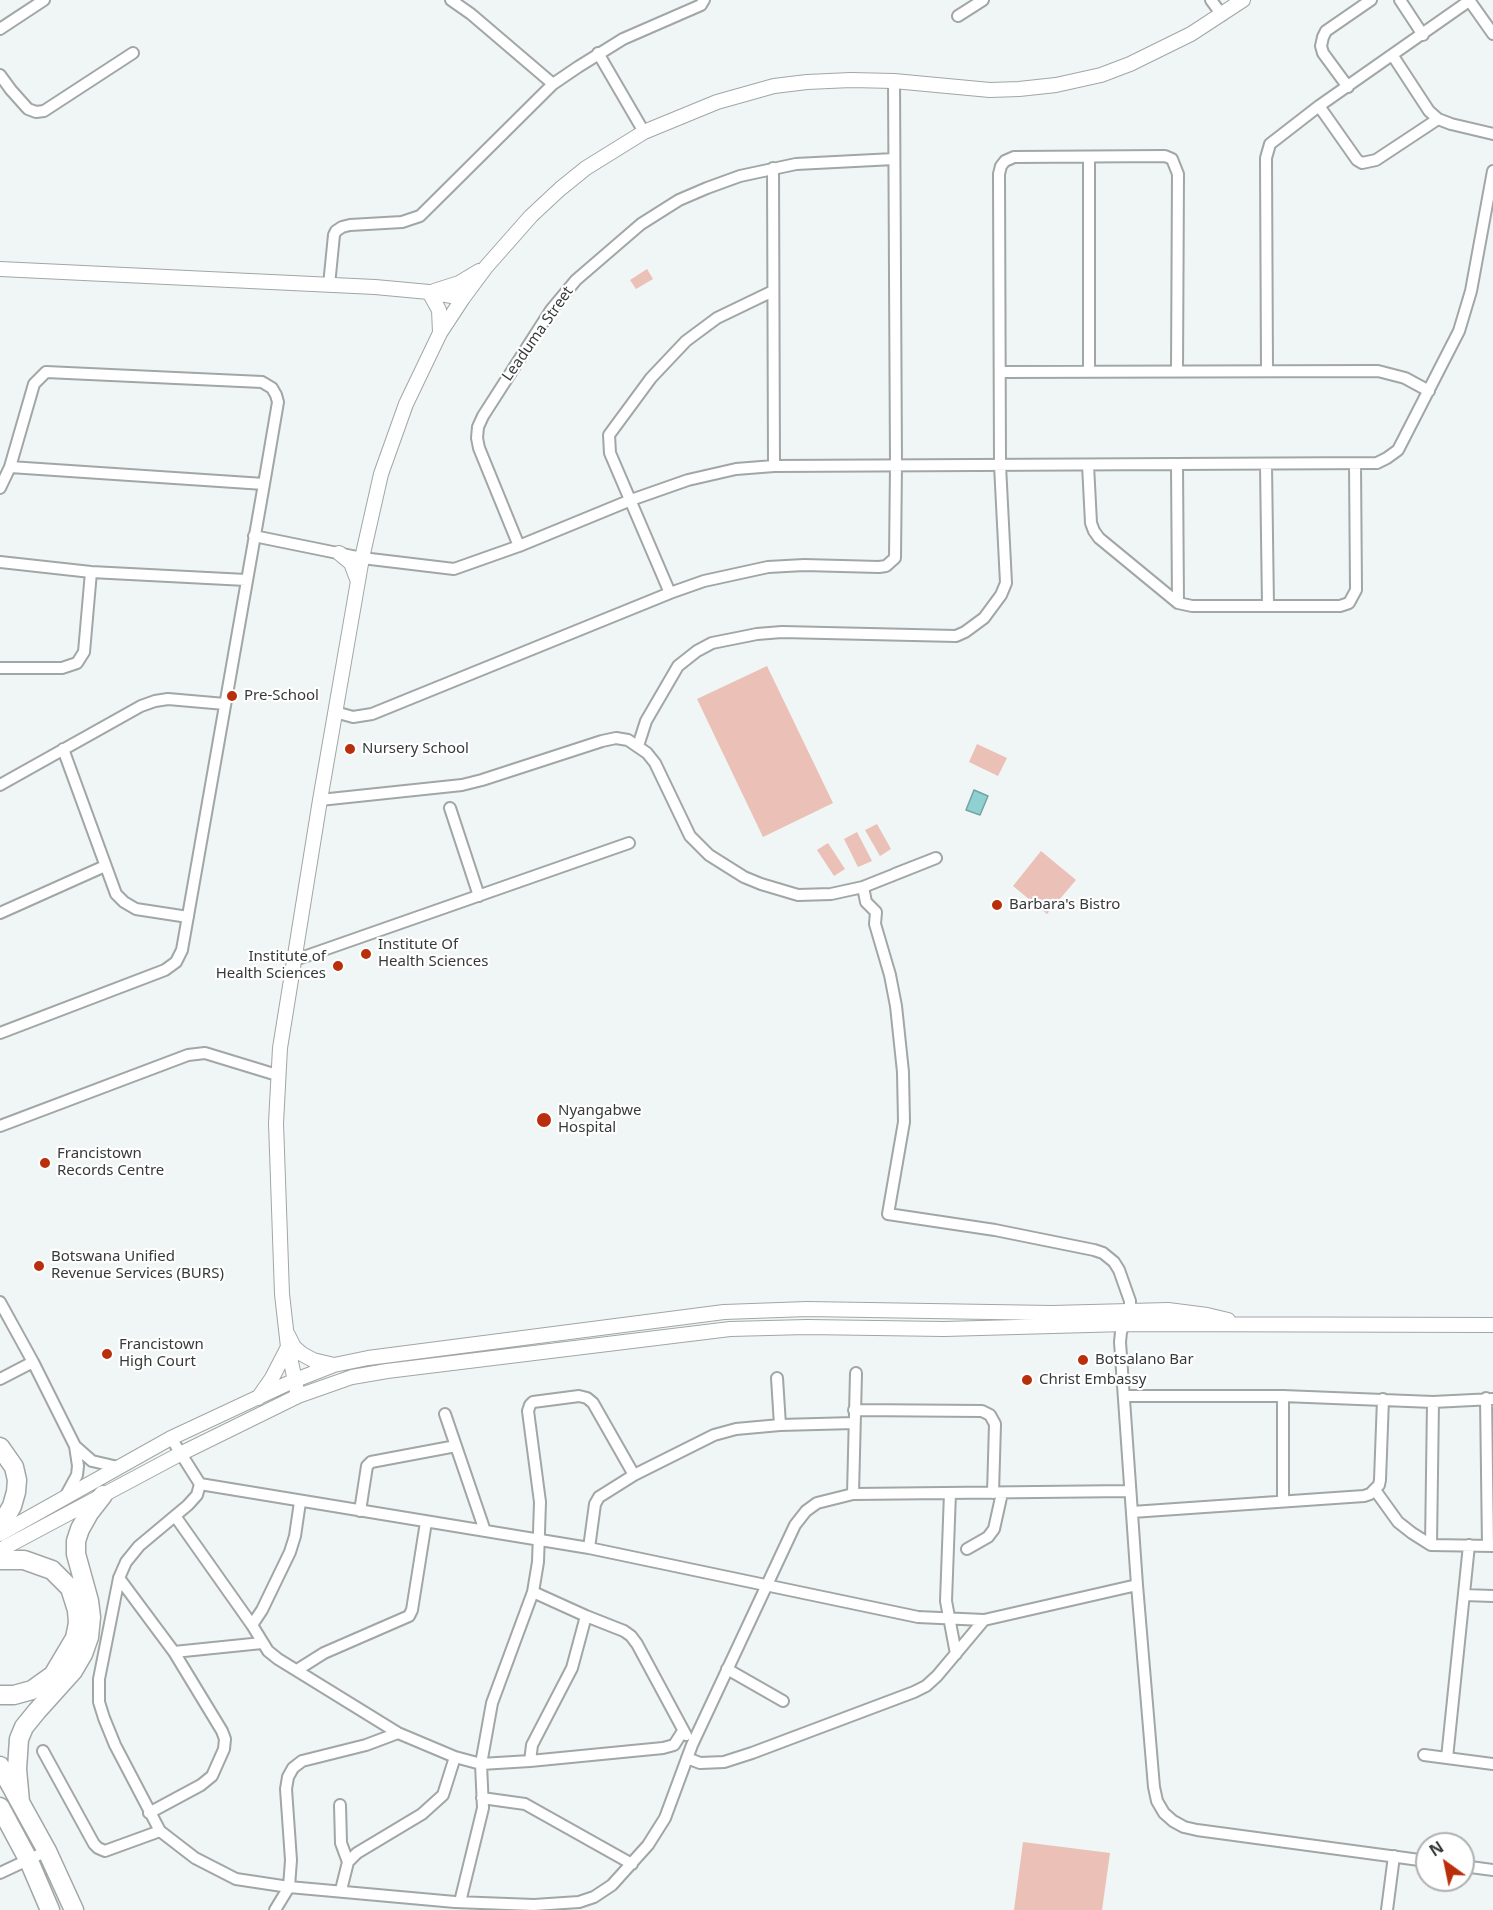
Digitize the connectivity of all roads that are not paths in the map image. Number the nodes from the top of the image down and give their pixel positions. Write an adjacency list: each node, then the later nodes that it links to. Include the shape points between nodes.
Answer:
1 (44, 0): 13 (street)
2 (451, 0): 20 (street)
3 (704, 0): 16 (street)
4 (983, 0): 11 (street)
5 (1211, 0): 10 (street)
6 (1243, 0): 10 (main road)
7 (1371, 0): 21 (street, via 1326,31 1323,38 1323,53)
8 (1400, 0): 14 (street)
9 (1469, 0): 12 (street); 14 (street)
10 (1222, 15): 19 (main road, via 1191,34 1101,75 990,90)
11 (958, 16)
12 (1491, 26)
13 (0, 29)
14 (1423, 35): 17 (street)
15 (133, 53): 18 (street, via 44,111 28,109)
16 (598, 53): 20 (street); 24 (street)
17 (1393, 56): 21 (street); 23 (street)
18 (0, 75)
19 (894, 81): 24 (main road, via 774,86 717,102); 27 (street)
20 (554, 84): 32 (street, via 420,216 402,222 350,225 336,231)
21 (1348, 87): 22 (street)
22 (1319, 106): 23 (street, via 1362,163 1376,160); 39 (street, via 1276,138 1267,151)
23 (1438, 119): 25 (street)
24 (644, 132): 30 (main road, via 560,189)
25 (1493, 134)
26 (1089, 157): 37 (street); 38 (street, via 1165,156 1176,166); 40 (street, via 1014,157 1001,166)
27 (894, 159): 28 (street, Leaduma Street, via 817,161); 43 (street)
28 (773, 168): 33 (street); 54 (street, Leaduma Street, via 707,188 657,213 590,266 551,310 478,427 480,448)
29 (1493, 174): 41 (street, via 1466,311)
30 (486, 267): 34 (main road, via 459,283); 35 (main road)
31 (0, 269): 32 (main road)
32 (329, 285): 34 (main road)
33 (773, 291): 48 (street); 52 (street, via 717,318 686,341 651,378 613,429 609,435 610,453)
34 (429, 292): 35 (main road); 36 (main road, via 439,310)
35 (463, 298): 36 (main road)
36 (440, 333): 56 (main road, via 393,438)
37 (1089, 371): 38 (street); 40 (street)
38 (1177, 371): 39 (street)
39 (1267, 371): 41 (street, via 1378,371 1405,378)
40 (1000, 372): 44 (street)
41 (1429, 391): 42 (street, via 1398,450 1377,463)
42 (1355, 464): 47 (street); 63 (street, via 1353,597 1340,606)
43 (896, 465): 44 (street); 48 (street); 61 (street, via 896,552 886,566 768,567)
44 (1000, 465): 45 (street); 67 (street, via 1006,583 995,604 975,625 956,636 782,632 711,643 678,666 646,721)
45 (1088, 465): 46 (street); 62 (street, via 1090,523 1094,531)
46 (1178, 465): 47 (street); 62 (street)
47 (1266, 465): 63 (street)
48 (774, 466): 52 (street, via 711,474)
49 (10, 467): 50 (street); 50 (street, via 34,384 46,372 262,382 272,388 278,402); 51 (street)
50 (264, 484): 53 (street)
51 (0, 488)
52 (631, 500): 54 (street); 61 (street)
53 (254, 537): 55 (street); 59 (street)
54 (519, 546): 56 (street, via 454,569)
55 (339, 553): 56 (street); 60 (main road, via 351,564)
56 (362, 558): 60 (main road)
57 (0, 562): 58 (street)
58 (91, 572): 59 (street); 64 (street, via 84,652 77,663 62,669)
59 (246, 580): 65 (street)
60 (358, 581): 66 (main road)
61 (669, 593): 66 (street, via 372,714 353,717)
62 (1178, 603): 63 (street)
63 (1268, 606)
64 (0, 668)
65 (225, 705): 68 (street, via 155,700); 78 (street)
66 (335, 712): 70 (main road)
67 (638, 746): 70 (street, via 616,738 462,785); 75 (street, via 655,764 690,836 725,866 760,884 798,895 831,894)
68 (63, 749): 69 (street); 73 (street)
69 (0, 785)
70 (320, 800): 79 (main road)
71 (450, 808): 76 (street)
72 (629, 843): 76 (street)
73 (105, 866): 77 (street); 78 (street, via 116,894 124,902 136,909)
74 (895, 874): 75 (street, via 936,858)
75 (863, 887): 84 (street, via 867,905 876,912 875,924 890,975 903,1072 904,1122 888,1214 995,1230 1103,1253 1119,1270 1130,1300)
76 (479, 896): 79 (street)
77 (0, 913)
78 (188, 916): 80 (street, via 182,950 176,962 165,970)
79 (295, 960): 81 (main road)
80 (0, 1033)
81 (278, 1075): 82 (street, via 205,1053 188,1055); 86 (main road, via 276,1123)
82 (0, 1126)
83 (0, 1302): 88 (street)
84 (1127, 1317): 85 (main road, via 1178,1311 1242,1323); 89 (main road, via 807,1310 724,1312); 94 (main road, via 944,1329 730,1329 378,1373 329,1383); 95 (street, via 1120,1342)
85 (1493, 1325)
86 (286, 1331): 87 (main road); 89 (main road, via 294,1347 303,1354)
87 (288, 1347): 93 (main road); 98 (main road)
88 (33, 1362): 92 (street); 106 (street)
89 (334, 1365): 93 (main road)
90 (856, 1372): 101 (street)
91 (777, 1378): 104 (street)
92 (0, 1379)
93 (293, 1382): 94 (main road); 98 (main road)
94 (298, 1396): 109 (main road)
95 (1125, 1396): 96 (street); 114 (street)
96 (1283, 1396): 99 (street); 121 (street)
97 (1490, 1399): 100 (street); 118 (street)
98 (257, 1400): 105 (main road)
99 (1383, 1400): 100 (street); 113 (street, via 1380,1480)
100 (1433, 1402): 131 (street)
101 (854, 1410): 103 (street); 115 (street, via 982,1410 995,1424)
102 (445, 1414): 107 (street)
103 (854, 1423): 104 (street); 116 (street)
104 (780, 1425): 111 (street, via 725,1431)
105 (171, 1438): 109 (street); 110 (main road)
106 (75, 1446): 110 (street, via 92,1461); 120 (street, via 77,1475)
107 (456, 1446): 123 (street, via 371,1462 367,1466); 128 (street)
108 (0, 1447): 127 (highway, via 14,1467 17,1480 12,1506)
109 (180, 1454): 112 (street); 119 (main road)
110 (117, 1467): 120 (main road)
111 (634, 1475): 130 (street, via 594,1403 579,1396 533,1402 528,1411 540,1493); 134 (street, via 599,1497)
112 (200, 1484): 122 (street); 125 (street, via 197,1495)
113 (1375, 1490): 121 (street, via 1364,1496); 131 (street, via 1398,1522)
114 (1130, 1491): 115 (street); 124 (street)
115 (998, 1493): 117 (street); 135 (street, via 994,1529)
116 (853, 1494): 117 (street); 139 (street, via 817,1503 806,1511 795,1525)
117 (950, 1494): 145 (street, via 946,1601)
118 (1490, 1494): 133 (street)
119 (103, 1496): 136 (main road); 168 (highway, via 89,1513 76,1541 89,1601 89,1637 73,1671 37,1711 19,1739)
120 (64, 1497): 129 (main road)
121 (1283, 1501): 124 (street)
122 (300, 1502): 123 (street); 147 (street, via 290,1552)
123 (360, 1511): 126 (street)
124 (1132, 1512): 140 (street)
125 (175, 1516): 138 (street, via 139,1546); 147 (street)
126 (426, 1522): 128 (street); 152 (street, via 409,1616 324,1653)
127 (0, 1527)
128 (485, 1531): 130 (street)
129 (0, 1533)
130 (538, 1540): 134 (street); 141 (street)
131 (1431, 1545): 132 (street)
132 (1469, 1545): 133 (street); 142 (street)
133 (1491, 1546)
134 (589, 1548): 139 (street)
135 (967, 1549)
136 (0, 1550)
137 (0, 1560): 153 (highway, via 24,1560 52,1570 70,1588 78,1623 75,1638 53,1675 32,1690)
138 (119, 1578): 149 (street); 171 (street, via 99,1679 99,1702 115,1745)
139 (767, 1584): 145 (street, via 856,1606); 151 (street)
140 (1137, 1585): 146 (street); 176 (street, via 1154,1786 1156,1801 1164,1813 1184,1827 1211,1833)
141 (533, 1592): 144 (street); 164 (street, via 492,1703)
142 (1464, 1595): 143 (street); 162 (street)
143 (1493, 1596)
144 (586, 1616): 155 (street, via 631,1636); 163 (street, via 572,1668 532,1745)
145 (949, 1620): 146 (street); 150 (street)
146 (984, 1620): 150 (street)
147 (252, 1625): 148 (street)
148 (262, 1643): 149 (street); 152 (street)
149 (174, 1652): 171 (street, via 222,1731 224,1749 212,1776)
150 (956, 1654): 161 (street, via 937,1676 914,1692 724,1762)
151 (727, 1669): 154 (street); 157 (street)
152 (297, 1670): 156 (street)
153 (0, 1695)
154 (783, 1701)
155 (683, 1731): 157 (street); 163 (street, via 674,1745 663,1748)
156 (398, 1733): 160 (street); 184 (street, via 302,1761 292,1768 285,1789 291,1860)
157 (692, 1745): 161 (street)
158 (43, 1751): 173 (street, via 98,1848 105,1851)
159 (1424, 1755): 162 (street)
160 (455, 1757): 164 (street); 179 (street, via 443,1795 434,1804)
161 (687, 1758): 180 (street, via 665,1818)
162 (1447, 1758): 165 (street)
163 (530, 1761): 164 (street)
164 (481, 1764): 167 (street)
165 (1493, 1764)
166 (0, 1766): 168 (highway)
167 (482, 1798): 180 (street, via 525,1804); 186 (street)
168 (20, 1802): 175 (highway)
169 (340, 1805): 179 (street, via 341,1843)
170 (0, 1806): 174 (highway)
171 (149, 1812): 173 (street)
172 (0, 1818): 174 (highway)
173 (160, 1831): 184 (street, via 216,1871 236,1879)
174 (16, 1837): 178 (highway)
175 (47, 1851): 178 (street); 188 (highway)
176 (1394, 1856): 177 (street); 190 (street)
177 (1415, 1859)
178 (29, 1861): 183 (street); 187 (highway)
179 (348, 1862): 185 (street)
180 (632, 1864): 186 (street, via 612,1885 579,1902)
181 (1475, 1868): 182 (street)
182 (1493, 1870)
183 (0, 1874)
184 (289, 1887): 185 (street); 189 (street)
185 (341, 1890): 186 (street)
186 (460, 1902)
187 (50, 1910)
188 (74, 1910)
189 (275, 1910)
190 (1387, 1910)

